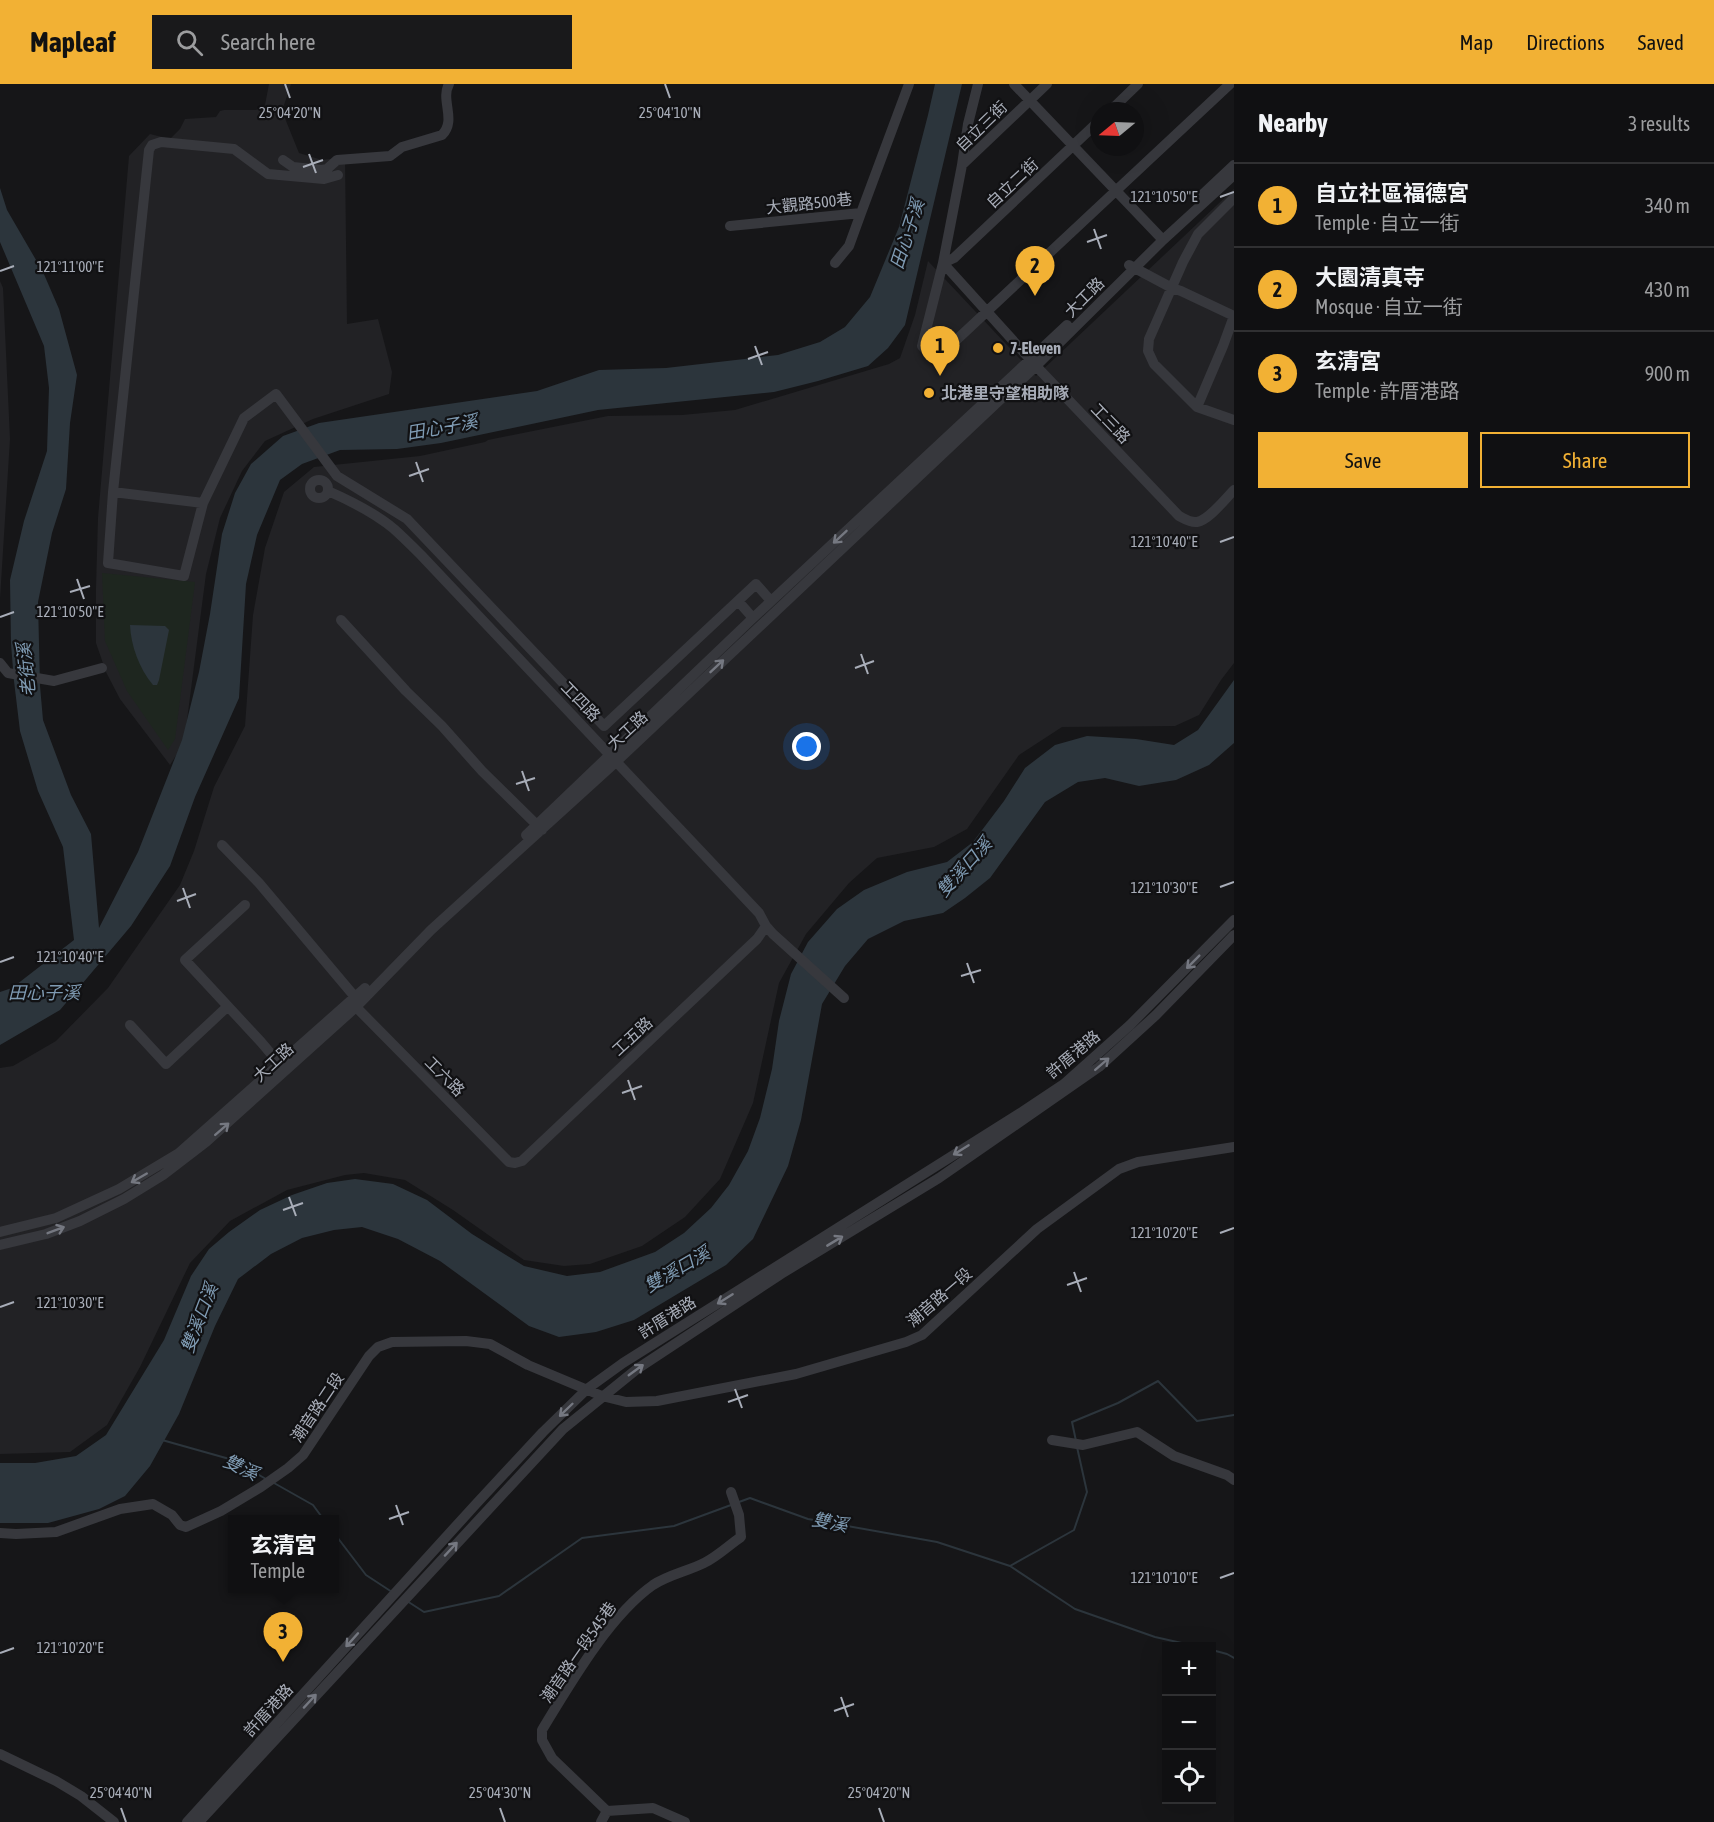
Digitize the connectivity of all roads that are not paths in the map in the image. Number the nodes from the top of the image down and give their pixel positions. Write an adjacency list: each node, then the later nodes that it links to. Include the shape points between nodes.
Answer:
1 (449, 84): 12 (street, via 446,96 450,122 442,135 402,147 390,156 337,160 322,170 293,167)
2 (909, 84): 19 (street, 大觀路500巷)
3 (978, 84): 13 (street)
4 (1014, 84): 8 (street)
5 (1047, 84): 8 (street, 自立三街)
6 (1138, 84): 9 (street)
7 (1230, 84): 17 (street)
8 (1030, 100): 11 (street); 13 (street, 自立三街)
9 (1119, 102)
10 (1090, 130): 11 (street, 自立二街)
11 (1073, 146): 17 (street); 23 (street, 自立二街, via 954,258)
12 (283, 160)
13 (962, 165): 23 (street)
14 (1234, 165): 21 (street, 大工路)
15 (338, 175): 32 (street, via 324,179 268,174 234,149 160,142 152,145)
16 (1234, 176): 21 (street, 大工路)
17 (1116, 191): 21 (street); 26 (street)
18 (1234, 198): 25 (street, via 1198,234)
19 (861, 213): 20 (street, 大觀路500巷); 22 (street, via 849,246)
20 (730, 226)
21 (1161, 238): 24 (street, 大工路)
22 (835, 263)
23 (942, 263): 26 (street, 工三路); 26 (street, via 922,346 936,360)
24 (1131, 267): 25 (street); 27 (street, 大工路)
25 (1172, 288): 28 (street, via 1149,339 1148,351 1154,364); 28 (street, via 1234,316)
26 (986, 312): 27 (street, 工三路)
27 (1033, 363): 30 (street, 工三路, via 1179,516 1196,522 1206,518); 35 (street, 大工路, one-way to 35); 40 (street, 大工路, one-way to 27)
28 (1197, 407): 29 (street)
29 (1234, 420)
30 (1234, 490)
31 (328, 491): 40 (street, 工四路, via 394,529)
32 (113, 492): 33 (street); 33 (street, via 108,563 184,576)
33 (203, 503): 34 (street, via 244,418 276,394 337,476 407,519 604,726)
34 (738, 601): 35 (street, via 756,584); 36 (street)
35 (771, 601): 36 (street, 大工路)
36 (753, 618): 40 (street, 大工路)
37 (341, 620): 41 (street)
38 (0, 663): 39 (street, via 8,673 54,681)
39 (102, 668)
40 (614, 758): 41 (street, 大工路); 45 (street, 工四路, via 759,913)
41 (540, 828): 48 (street, 大工路)
42 (222, 845): 48 (street, 工六路, via 259,883)
43 (245, 905): 49 (street, via 185,960)
44 (1234, 920): 52 (street, 許厝港路, one-way to 52, via 1130,1025)
45 (766, 926): 47 (street, 工四路); 54 (street, 工五路, via 757,939 522,1161)
46 (1234, 935): 52 (street, 許厝港路, one-way to 46, via 1099,1067)
47 (842, 996)
48 (355, 1002): 51 (street, 大工路); 54 (street, 工六路, via 509,1162)
49 (227, 1007): 50 (street, via 166,1064); 51 (street)
50 (130, 1025)
51 (282, 1067): 55 (street, 大工路, one-way to 55, via 179,1153 146,1174 56,1218); 56 (street, 大工路, one-way to 51, via 80,1221 153,1181 207,1142)
52 (1047, 1099): 57 (street, 許厝港路, one-way to 52, via 939,1178); 57 (street, 許厝港路, one-way to 57, via 623,1363)
53 (1234, 1147): 57 (street, 潮音路一段, via 1138,1162 1119,1169 1037,1229 922,1335 906,1342 796,1374 657,1401 626,1402)
54 (515, 1163)
55 (0, 1232)
56 (0, 1245)
57 (595, 1393): 61 (street, 潮音路二段, via 490,1344 392,1342 378,1347 369,1356 303,1455 261,1488 221,1511 186,1527 153,1504 120,1509 56,1532); 65 (street, 許厝港路, one-way to 65, via 513,1464); 66 (street, 許厝港路, one-way to 57)
58 (1052, 1440): 59 (street, via 1077,1444 1137,1432 1174,1456)
59 (1234, 1479)
60 (733, 1500): 63 (street, 潮音路一段545巷, via 741,1536 706,1562 655,1584 635,1600 578,1672 542,1730 542,1740 552,1758)
61 (0, 1533)
62 (0, 1754): 64 (street, via 56,1781)
63 (607, 1811): 67 (street); 68 (street, via 653,1808)
64 (114, 1822)
65 (187, 1822)
66 (199, 1822)
67 (601, 1822)
68 (685, 1822)

